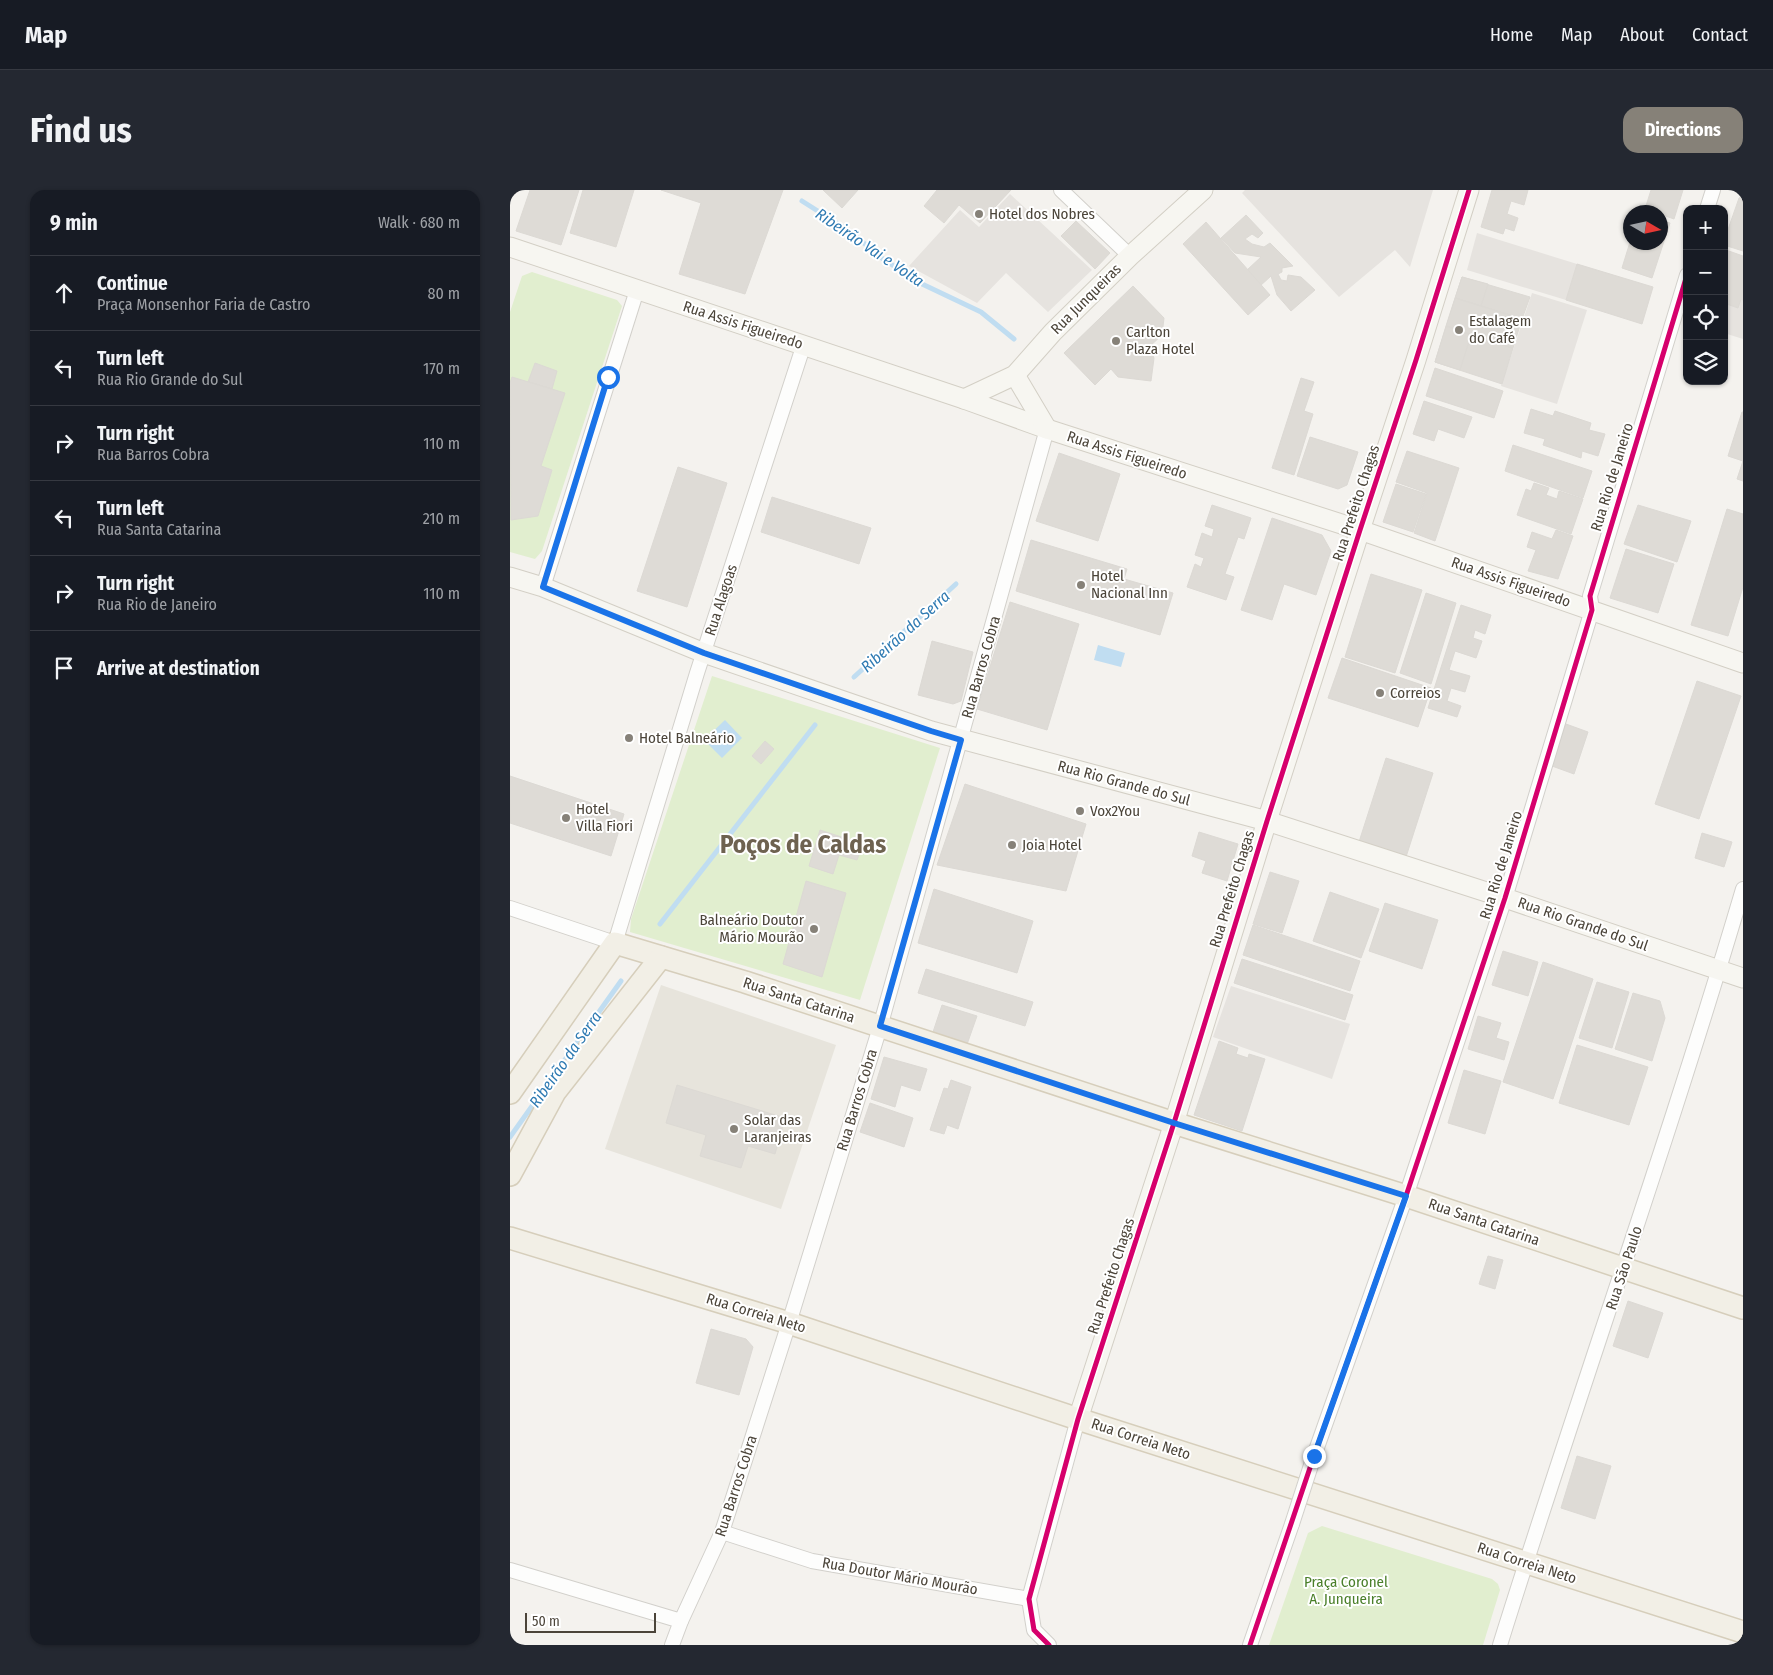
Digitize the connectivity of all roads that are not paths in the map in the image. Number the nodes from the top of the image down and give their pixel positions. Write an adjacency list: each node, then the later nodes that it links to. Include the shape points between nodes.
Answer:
1 (1060, 190): 7 (street)
2 (1203, 190): 7 (street, Rua Junqueiras)
3 (1469, 190): 14 (street, Rua Prefeito Chagas)
4 (1713, 190): 5 (street)
5 (1708, 205)
6 (510, 247): 9 (street, Rua Assis Figueiredo)
7 (1130, 256): 11 (street, Rua Junqueiras)
8 (1683, 289): 17 (street, Rua Rio de Janeiro, via 1590,596)
9 (637, 290): 10 (street, Rua Assis Figueiredo); 16 (street)
10 (804, 344): 12 (street, Rua Assis Figueiredo); 18 (street, Rua Alagoas)
11 (1015, 374): 12 (street, Rua Junqueiras); 13 (street)
12 (964, 399): 13 (street, Rua Assis Figueiredo)
13 (1047, 429): 14 (street, Rua Assis Figueiredo); 20 (street, Rua Barros Cobra)
14 (1360, 530): 17 (street, Rua Assis Figueiredo); 21 (street, Rua Prefeito Chagas)
15 (510, 576): 16 (street, Rua Rio Grande do Sul)
16 (543, 587): 18 (street, Rua Rio Grande do Sul)
17 (1592, 610): 19 (street, Rua Assis Figueiredo); 23 (street, Rua Rio de Janeiro)
18 (704, 653): 20 (street, Rua Rio Grande do Sul); 25 (street, Rua Alagoas)
19 (1743, 664)
20 (961, 740): 21 (street, Rua Rio Grande do Sul); 29 (street, Rua Barros Cobra)
21 (1267, 821): 23 (street, Rua Rio Grande do Sul); 31 (street, Rua Prefeito Chagas)
22 (1743, 889): 27 (street, Rua São Paulo)
23 (1505, 898): 27 (street, Rua Rio Grande do Sul); 33 (street, Rua Rio de Janeiro)
24 (510, 908): 25 (street, Rua Santa Catarina)
25 (615, 942): 26 (main road, Rua Santa Catarina); 30 (main road)
26 (661, 957): 29 (main road, Rua Santa Catarina); 32 (main road, via 555,1092)
27 (1719, 970): 28 (street, Rua Rio Grande do Sul); 35 (street, Rua São Paulo)
28 (1743, 978)
29 (880, 1026): 31 (main road, Rua Santa Catarina); 37 (street, Rua Barros Cobra)
30 (510, 1092)
31 (1174, 1123): 33 (main road, Rua Santa Catarina); 38 (street, Rua Prefeito Chagas)
32 (510, 1174)
33 (1406, 1196): 35 (main road, Rua Santa Catarina); 47 (street, Rua Rio de Janeiro, bridge)
34 (510, 1238): 37 (main road, Rua Correia Neto)
35 (1623, 1269): 36 (main road, Rua Santa Catarina); 40 (street, Rua São Paulo)
36 (1743, 1308)
37 (789, 1323): 38 (main road, Rua Correia Neto); 39 (street, Rua Barros Cobra)
38 (1078, 1419): 40 (main road, Rua Correia Neto); 42 (street, Rua Prefeito Chagas)
39 (722, 1532): 42 (street, Rua Doutor Mário Mourão, via 812,1561); 43 (street, Rua Barros Cobra)
40 (1526, 1562): 44 (main road, Rua Correia Neto); 48 (street, Rua São Paulo)
41 (510, 1570): 43 (street)
42 (1029, 1599): 46 (street, via 1034,1630)
43 (681, 1621): 45 (street, Rua Barros Cobra)
44 (1743, 1632)
45 (672, 1645)
46 (1049, 1645)
47 (1250, 1645)
48 (1500, 1645)

